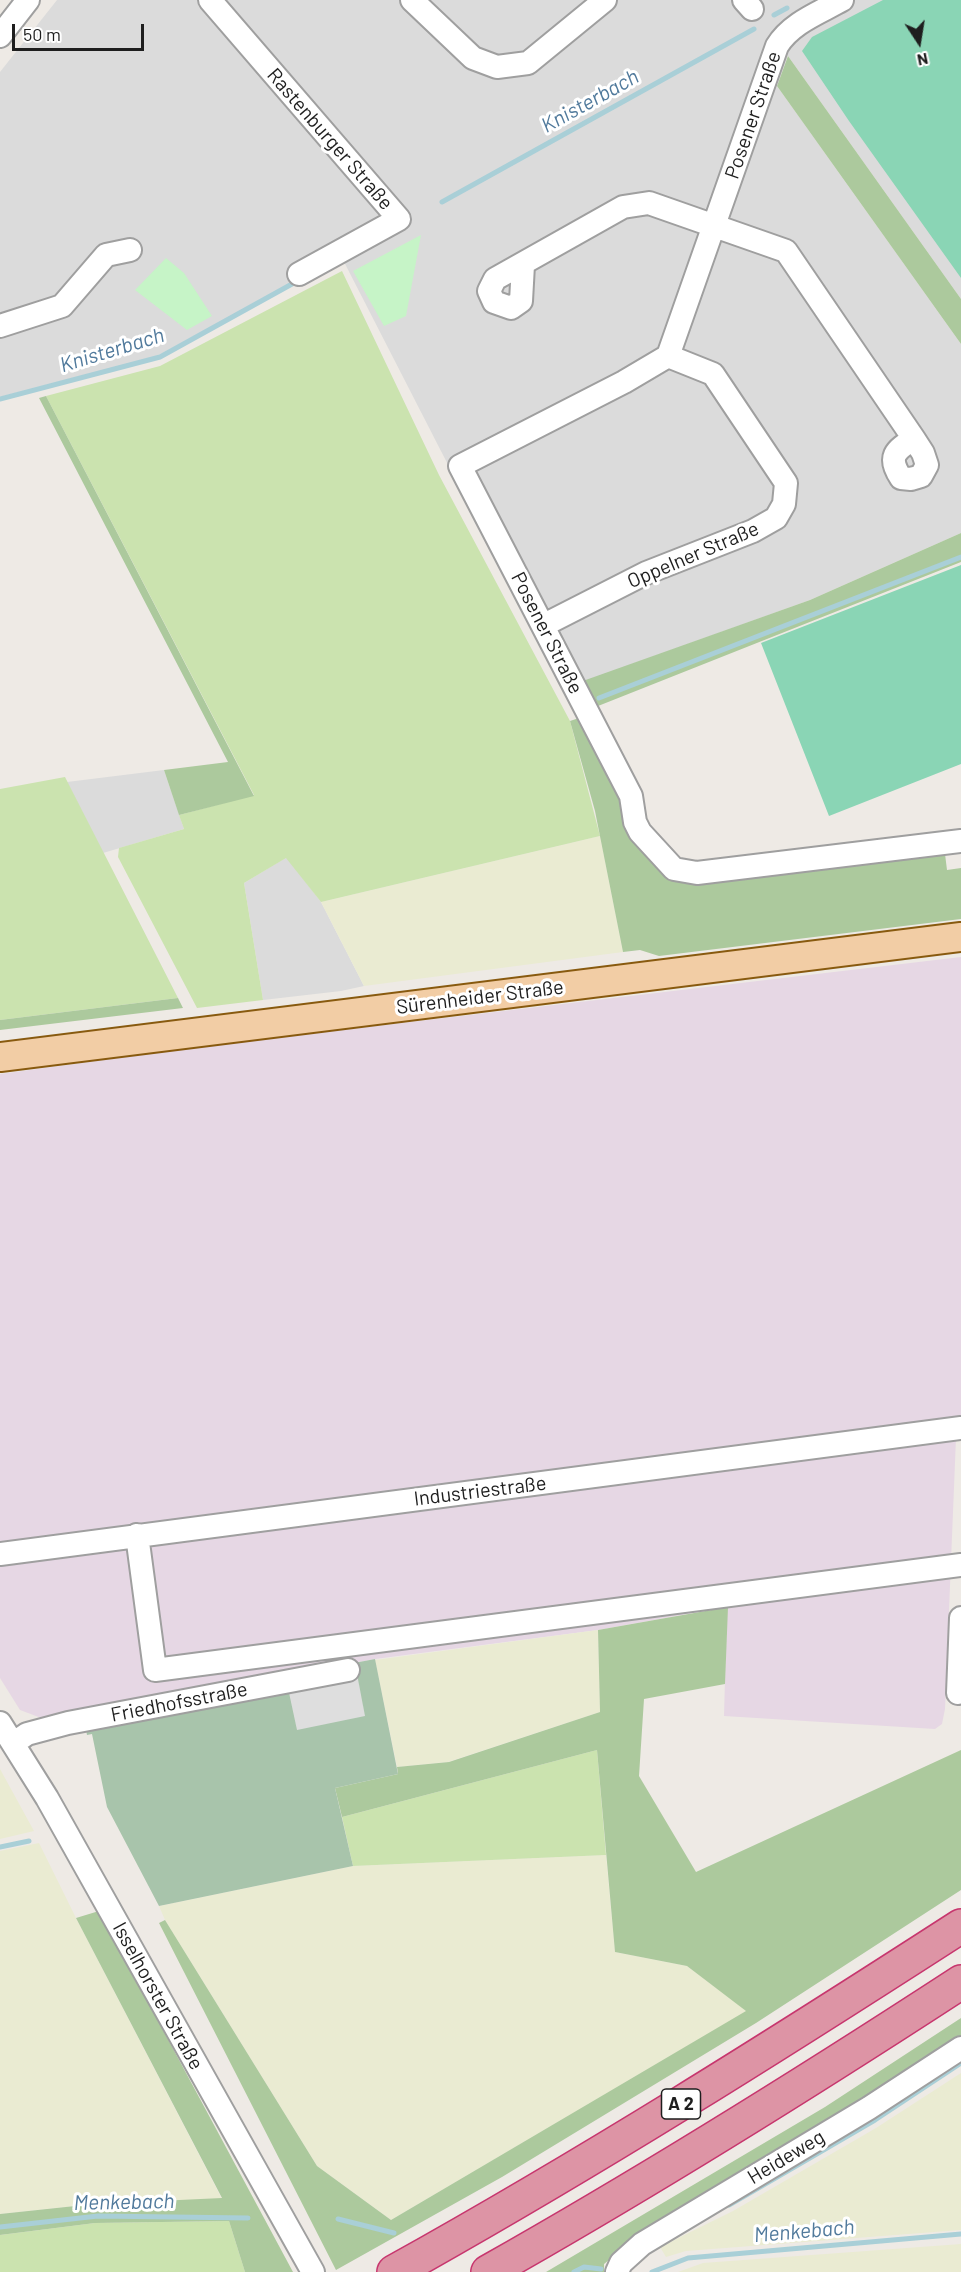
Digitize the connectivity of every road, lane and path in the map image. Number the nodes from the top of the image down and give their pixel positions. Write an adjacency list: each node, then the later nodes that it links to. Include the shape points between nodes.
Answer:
1 (28, 0): 6 (street)
2 (210, 0): 10 (street, Rastenburger Straße, via 399,219)
3 (412, 0): 4 (street, via 473,58 497,67 528,63)
4 (605, 0)
5 (842, 0): 7 (street, Posener Straße, via 792,27 777,46)
6 (0, 36)
7 (714, 227): 9 (street, via 649,203 623,207); 12 (street, Posener Straße); 13 (street, via 786,251)
8 (130, 250): 11 (street, via 106,255 62,306)
9 (522, 265)
10 (299, 274)
11 (0, 326)
12 (668, 356): 14 (street, Posener Straße, via 460,466); 14 (street, Oppelner Straße, via 713,374 786,483 784,504 776,518 753,531 646,573)
13 (914, 439)
14 (544, 625): 15 (street, Posener Straße, via 631,796 640,832 674,869 697,873)
15 (961, 841)
16 (961, 937): 17 (main road, Sürenheider Straße)
17 (0, 1057)
18 (961, 1428): 19 (street, Industriestraße)
19 (137, 1535): 20 (street, Industriestraße); 21 (street, via 155,1670)
20 (0, 1554)
21 (961, 1565)
22 (961, 1618): 24 (street)
23 (348, 1670): 26 (street, Friedhofsstraße, via 68,1723 27,1734)
24 (958, 1693)
25 (0, 1723): 26 (street, Isselhorster Straße)
26 (14, 1743): 30 (street, Isselhorster Straße)
27 (961, 1926): 32 (highway, A 2, via 770,2049 517,2203)
28 (961, 1982): 33 (highway, A 2, via 801,2084)
29 (961, 2048): 31 (street, Heideweg, via 642,2244)
30 (308, 2264)
31 (619, 2268)
32 (394, 2272)
33 (488, 2272)

